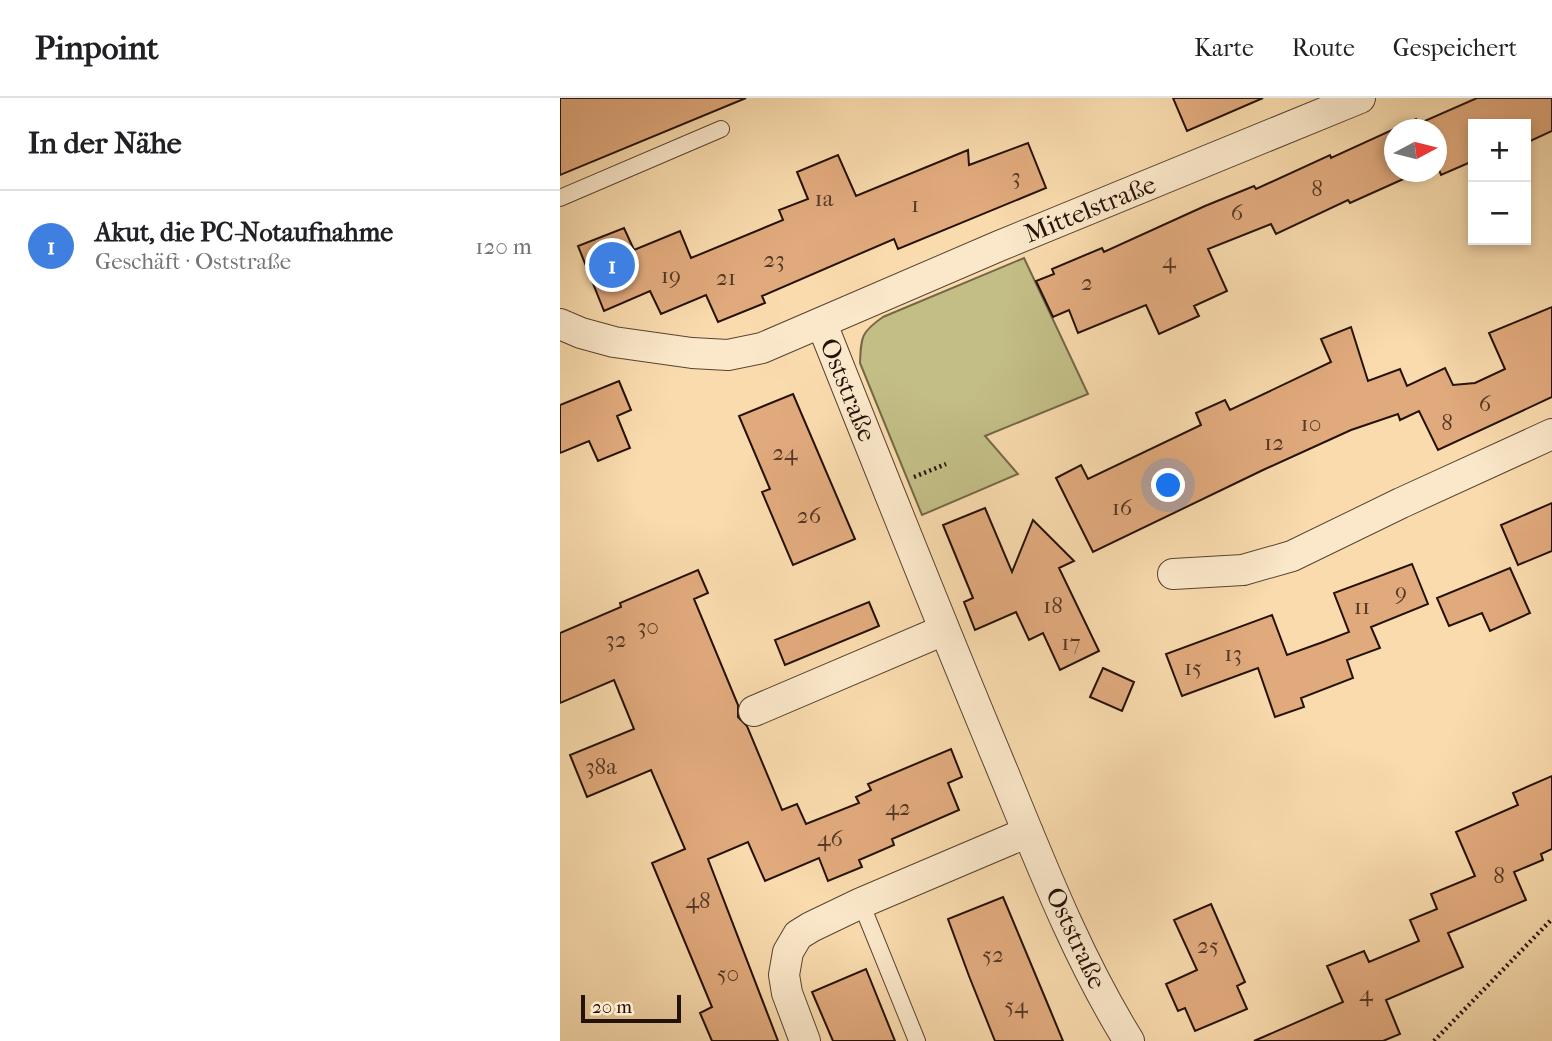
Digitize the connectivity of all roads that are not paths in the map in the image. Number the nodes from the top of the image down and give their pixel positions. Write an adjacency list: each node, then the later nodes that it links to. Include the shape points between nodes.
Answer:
1 (1360, 98): 5 (street, Mittelstraße)
2 (721, 129): 3 (lane)
3 (560, 198)
4 (560, 324): 5 (street, Oststraße, via 614,342 720,355 762,348)
5 (822, 324): 8 (street, Oststraße)
6 (1552, 434): 7 (street, via 1292,556 1243,570)
7 (1173, 574)
8 (944, 629): 9 (street); 10 (street, Oststraße)
9 (754, 710)
10 (1028, 832): 11 (street); 14 (street, Oststraße, via 1086,963)
11 (861, 904): 12 (street, via 804,931 788,952 787,993); 13 (lane)
12 (805, 1041)
13 (917, 1041)
14 (1129, 1041)

